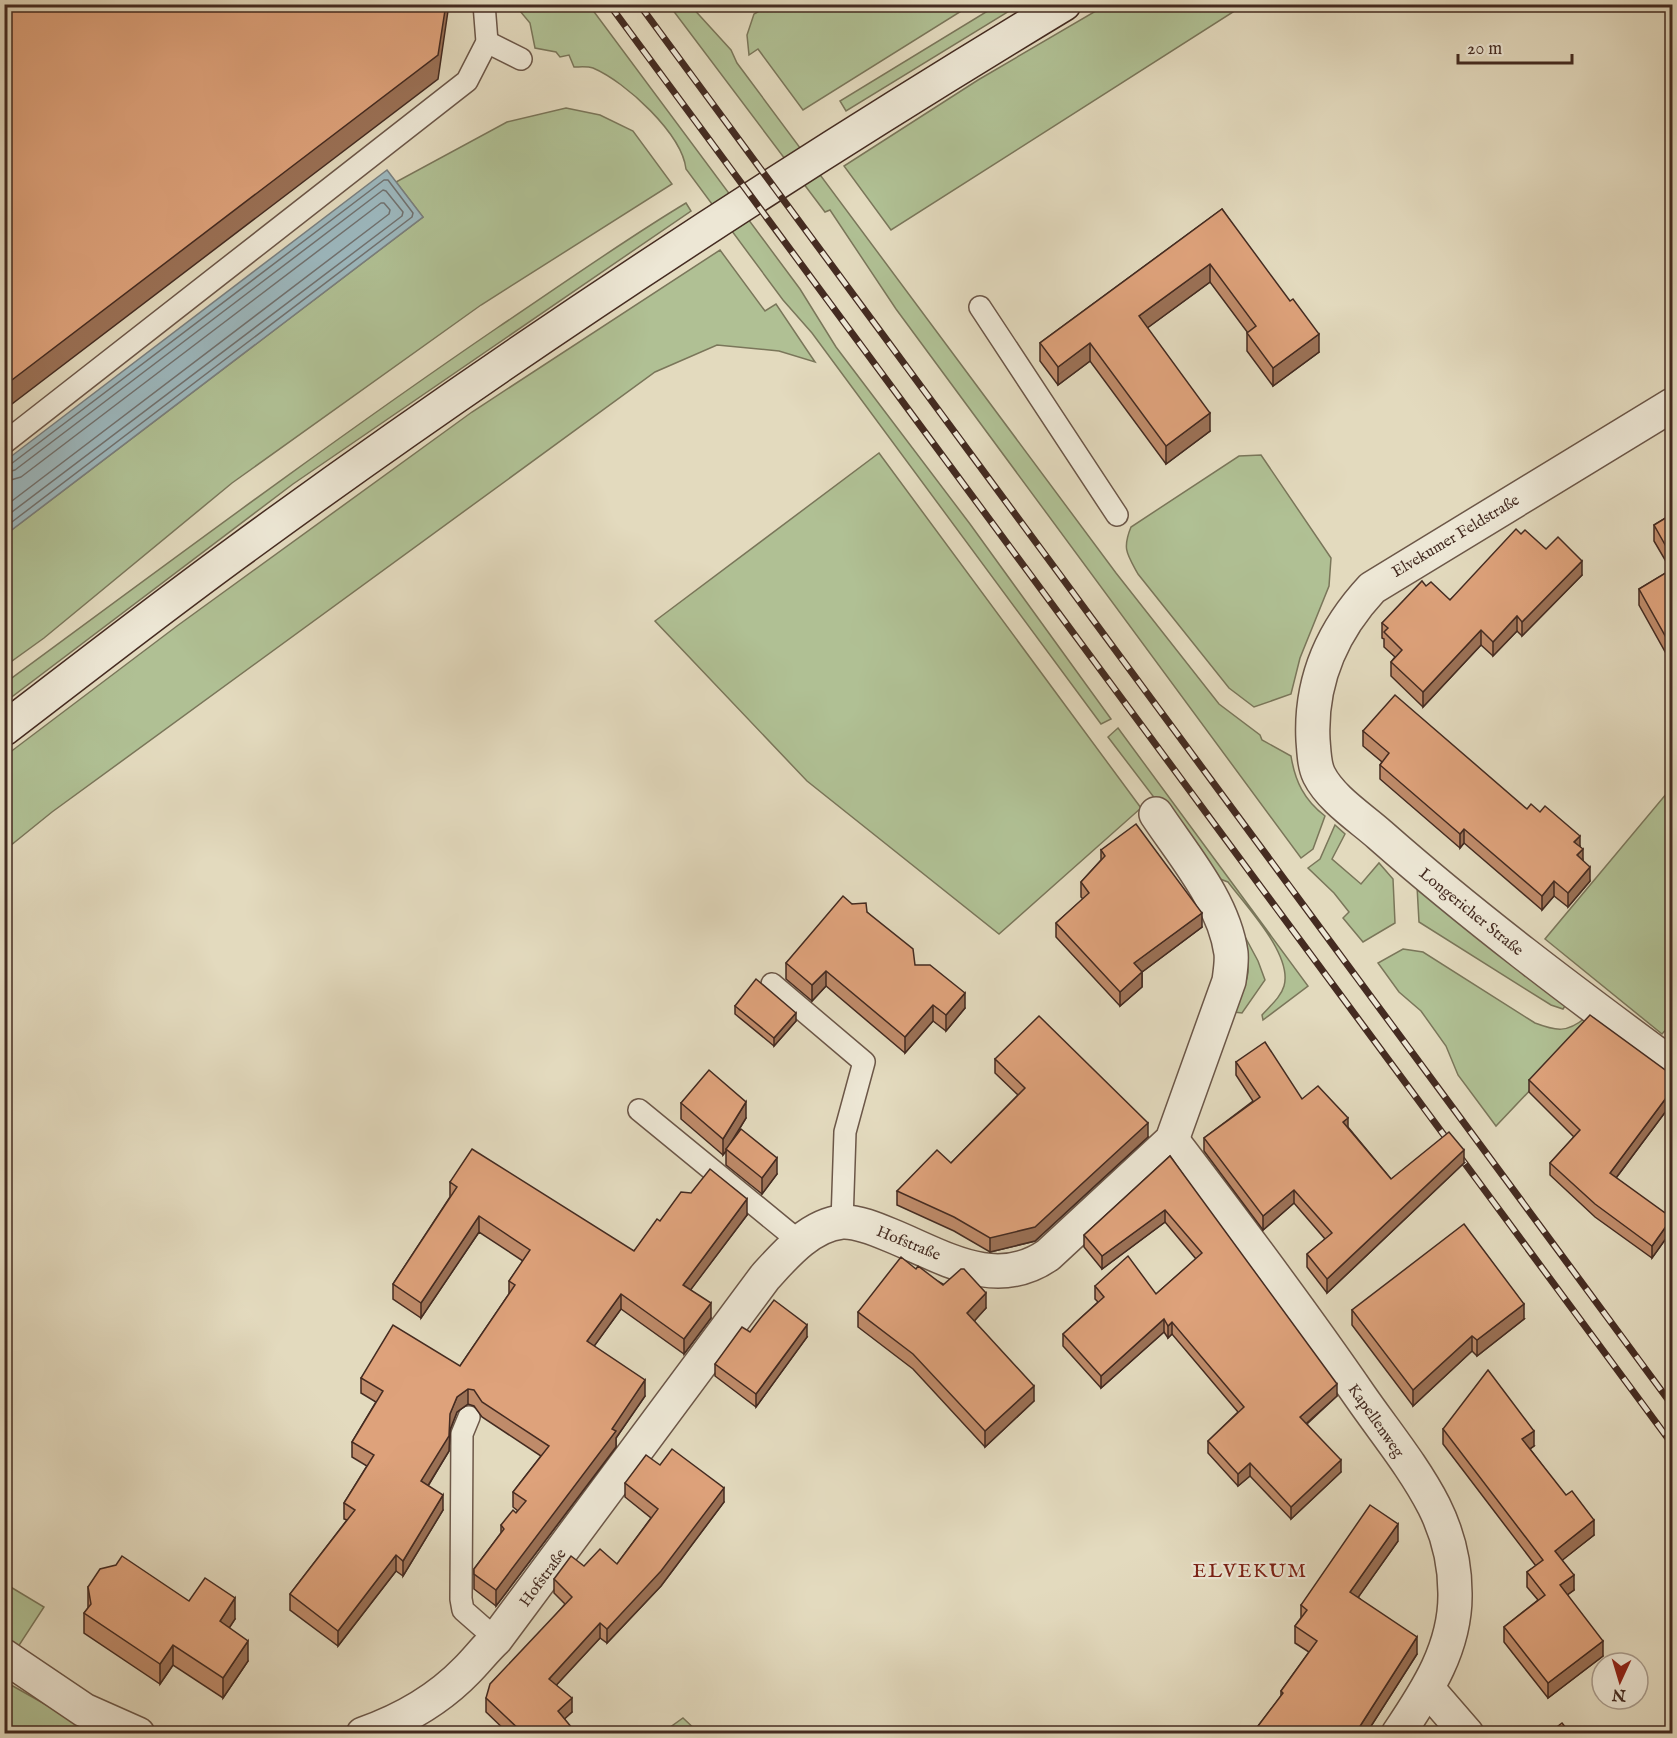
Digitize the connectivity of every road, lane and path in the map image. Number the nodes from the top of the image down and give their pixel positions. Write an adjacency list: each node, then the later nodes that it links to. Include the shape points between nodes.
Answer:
1 (484, 4): 3 (lane)
2 (1064, 4): 10 (street, via 932,84 504,362 235,553)
3 (487, 42): 4 (lane); 7 (lane, via 467,81)
4 (521, 59)
5 (980, 306): 8 (lane)
6 (1672, 405): 9 (street, Elvekumer Feldstraße, via 1372,588 1348,614 1330,648 1314,703)
7 (4, 443)
8 (1117, 515)
9 (1313, 727): 13 (street, Longericher Straße, via 1319,774 1340,800 1585,1001)
10 (4, 729)
11 (1156, 814): 15 (street, Hofstraße, via 1207,890 1231,954 1229,981)
12 (772, 984): 16 (lane, via 864,1062 845,1132)
13 (1672, 1065)
14 (639, 1110): 17 (lane)
15 (1172, 1140): 16 (street, Hofstraße, via 1048,1255 1033,1266 1013,1271 973,1269 872,1227); 21 (street, Kapellenweg, via 1287,1290 1434,1506 1453,1564 1455,1594 1447,1642)
16 (842, 1222): 17 (street, Hofstraße)
17 (800, 1242): 19 (street, Hofstraße, via 765,1277)
18 (469, 1417): 19 (lane, via 462,1434 461,1599 464,1610)
19 (496, 1639): 22 (street, Hofstraße, via 429,1703)
20 (4, 1656): 23 (street, via 84,1710)
21 (1428, 1689): 24 (street, Kapellenweg); 25 (street)
22 (384, 1730)
23 (138, 1734)
24 (1398, 1734)
25 (1467, 1734)

